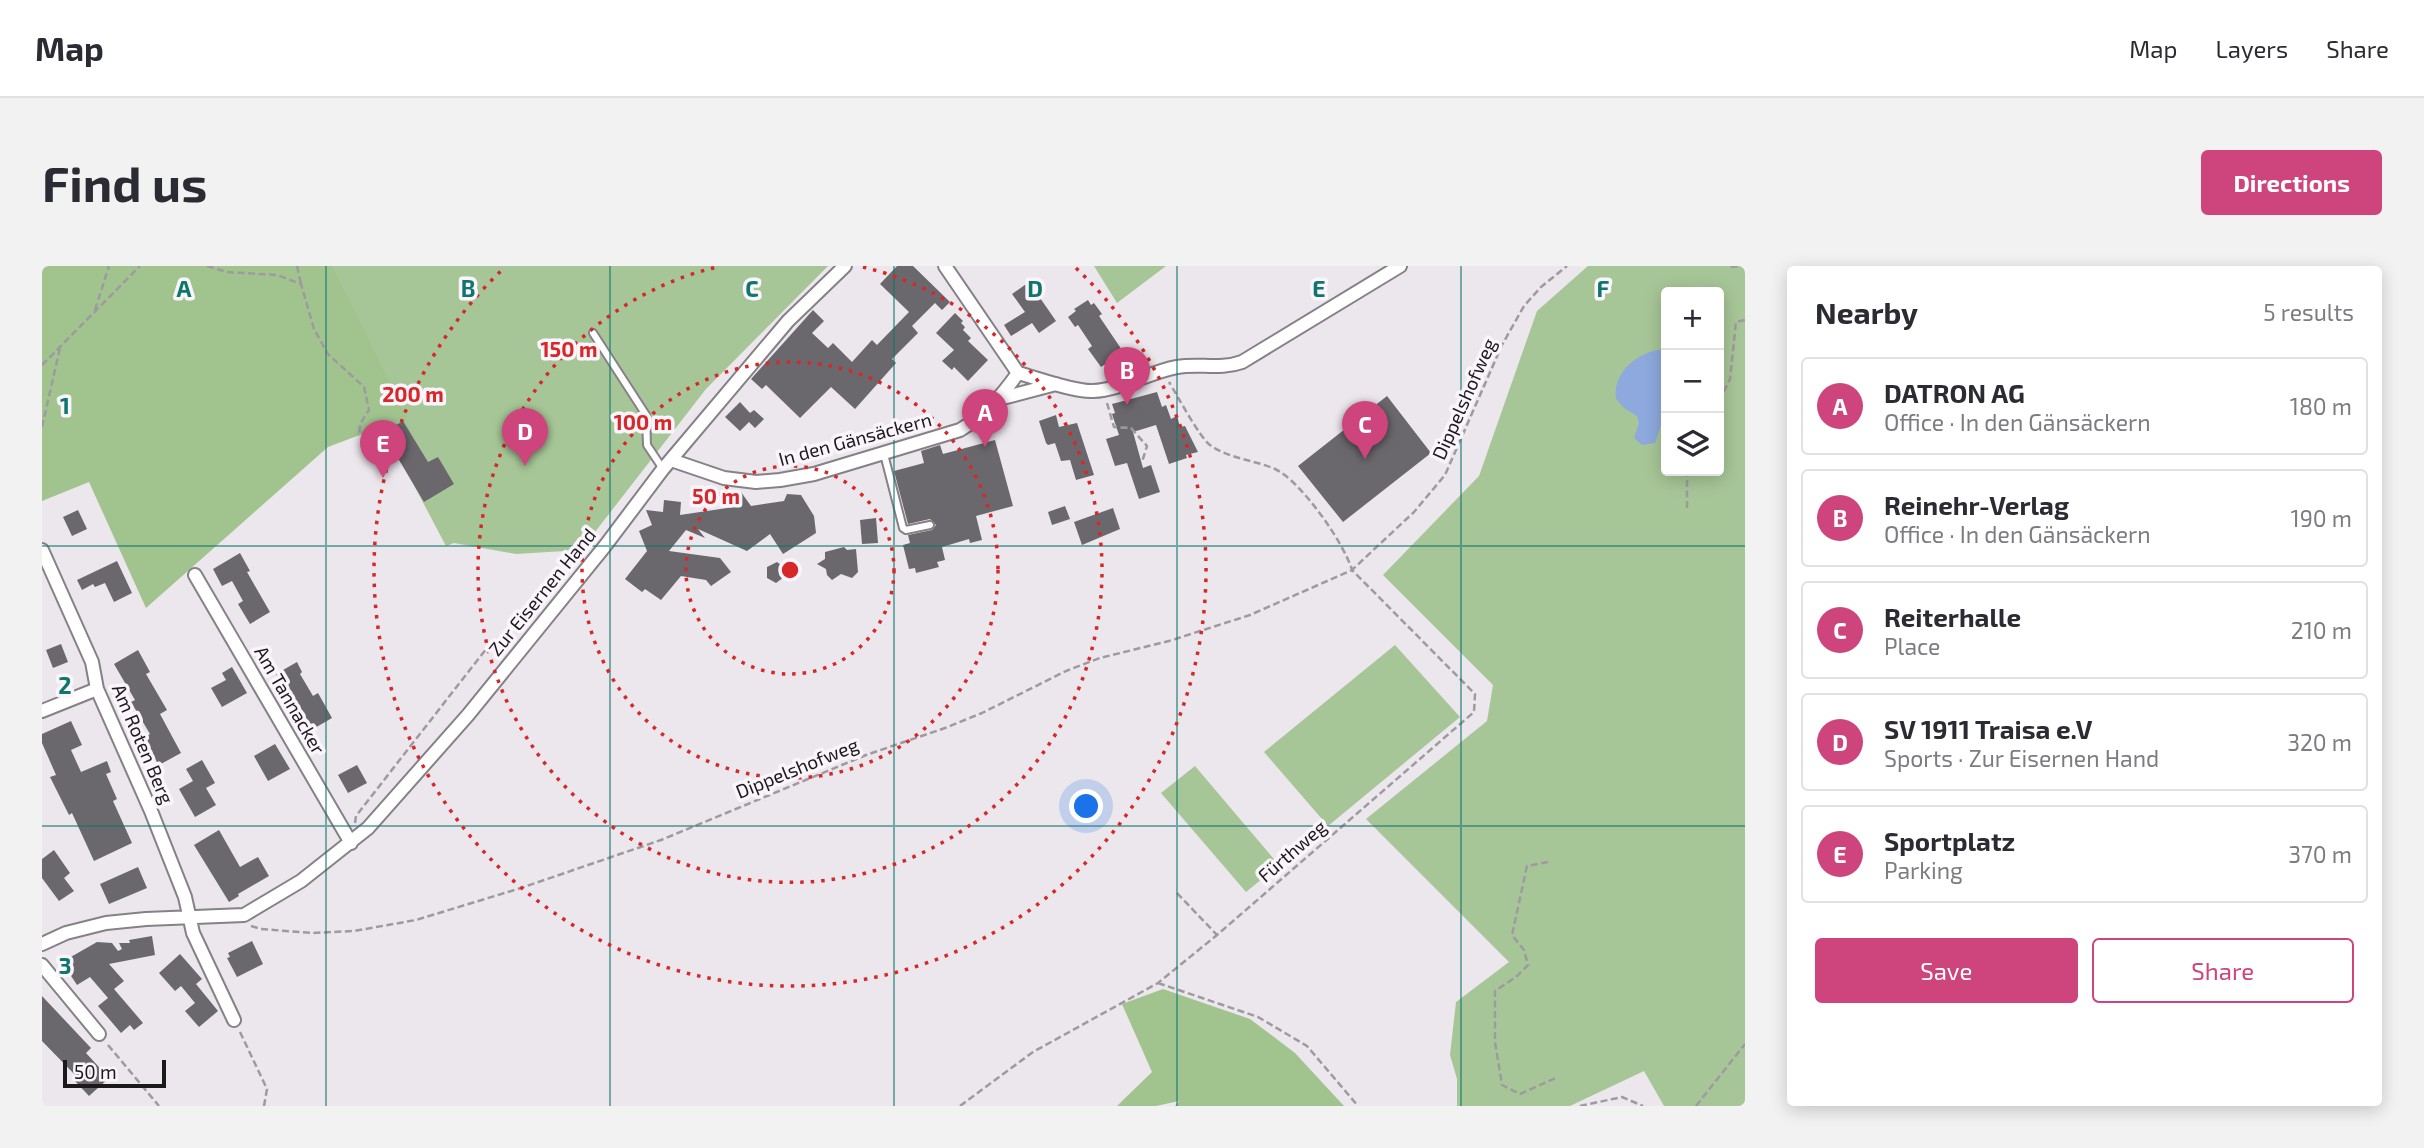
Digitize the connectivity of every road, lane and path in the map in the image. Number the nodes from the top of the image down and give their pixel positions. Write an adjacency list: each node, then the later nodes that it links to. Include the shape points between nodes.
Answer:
1 (109, 266): 12 (path)
2 (140, 266): 12 (path)
3 (207, 266): 11 (path, via 277,275)
4 (297, 266): 11 (path)
5 (845, 266): 27 (street, Zur Eisernen Hand, via 788,321)
6 (945, 266): 18 (street)
7 (1400, 266): 17 (street, In den Gänsäckern, via 1242,362 1230,367)
8 (1567, 266): 32 (path, Dippelshofweg, via 1524,306 1502,345 1446,475)
9 (1743, 266): 10 (path)
10 (1731, 267)
11 (301, 284): 24 (path, via 314,329 328,354 364,387 369,411 360,424)
12 (95, 311): 15 (path)
13 (1745, 320): 21 (path, via 1736,322 1730,379)
14 (593, 334): 27 (lane, via 646,415 647,445)
15 (60, 348): 16 (path); 23 (path)
16 (42, 365)
17 (1162, 371): 20 (street, In den Gänsäckern); 32 (path, via 1208,444 1276,470 1299,486 1348,555)
18 (1018, 373): 19 (street, In den Gänsäckern); 22 (street, In den Gänsäckern)
19 (1058, 383): 20 (street, In den Gänsäckern, via 1087,391); 22 (street, In den Gänsäckern)
20 (1103, 389): 26 (path, via 1114,427 1131,428 1147,446)
21 (1724, 391)
22 (999, 399): 25 (street, In den Gänsäckern, via 960,430)
23 (42, 427)
24 (359, 436)
25 (884, 454): 27 (street, In den Gänsäckern, via 791,479 756,482); 30 (lane, via 904,528)
26 (1142, 462)
27 (667, 464): 37 (street, Zur Eisernen Hand, via 468,715)
28 (1687, 476): 29 (path)
29 (1687, 508)
30 (930, 525)
31 (42, 553): 35 (street, Am Roten Berg, via 92,662)
32 (1352, 570): 40 (path, Dippelshofweg, via 1250,615 1066,671 945,729 866,755 661,840 521,888 416,919 354,931 261,929 251,926); 42 (path, Fürthweg, via 1475,695 1474,712)
33 (195, 575): 37 (street, Am Tannacker)
34 (490, 644): 37 (path, via 356,816)
35 (97, 689): 36 (street); 41 (street, Am Roten Berg, via 151,811)
36 (42, 711)
37 (351, 843): 40 (street, Zur Eisernen Hand)
38 (1548, 862): 49 (path, via 1527,866 1512,935 1524,950 1528,965 1495,991 1495,1042 1502,1085 1520,1094)
39 (1177, 893): 42 (path)
40 (244, 915): 41 (street)
41 (189, 917): 43 (street, via 106,923); 46 (street, Am Roten Berg)
42 (1217, 935): 45 (path, Fürthweg)
43 (42, 944)
44 (42, 965): 47 (street)
45 (1158, 983): 52 (path, Fürthweg, via 1033,1052); 53 (path, via 1258,1017 1307,1046)
46 (234, 1020): 51 (path, via 267,1089)
47 (99, 1034): 50 (path)
48 (1745, 1044): 56 (path)
49 (1558, 1077)
50 (159, 1106)
51 (264, 1106)
52 (960, 1106)
53 (1358, 1106)
54 (1580, 1106): 55 (path, via 1622,1097)
55 (1643, 1106)
56 (1696, 1106)

